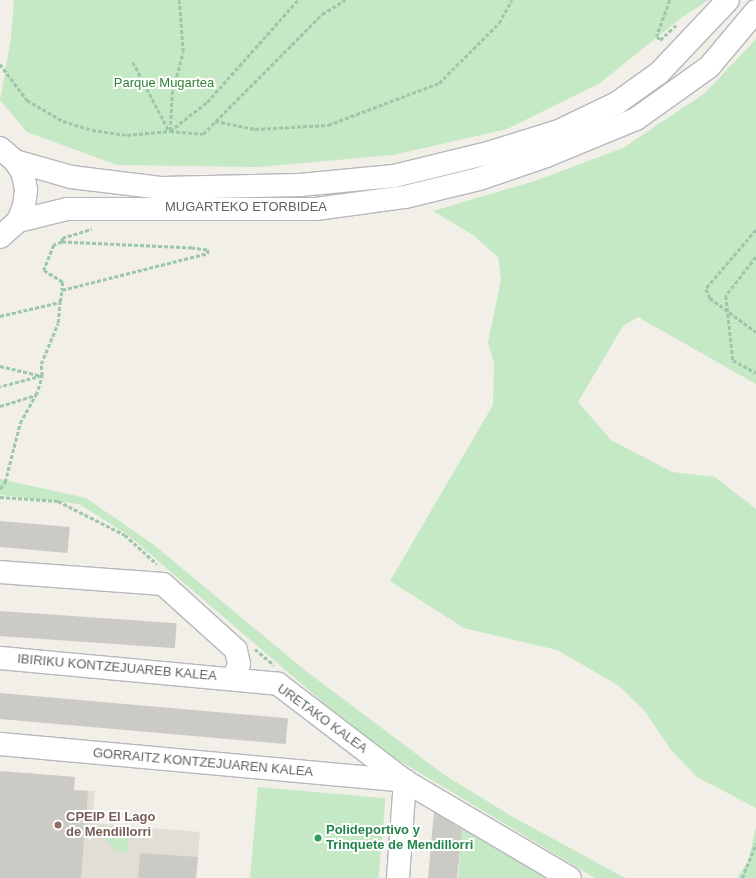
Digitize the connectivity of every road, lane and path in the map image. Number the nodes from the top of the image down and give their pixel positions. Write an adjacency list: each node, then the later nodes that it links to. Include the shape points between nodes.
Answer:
1 (179, 0): 12 (path, via 183,52 172,94)
2 (298, 0): 12 (path, via 208,102)
3 (345, 0): 11 (path, via 322,14)
4 (512, 0): 11 (path, via 499,23 439,83 328,125 255,129)
5 (670, 0): 8 (path, via 657,36 660,40)
6 (728, 0): 13 (street, MUGARTEKO ETORBIDEA, via 659,73 617,103 559,131 488,153 394,176 300,185 162,188 71,177)
7 (756, 11): 14 (street, MUGARTEKO ETORBIDEA, via 709,67 636,119 546,156 479,179 405,198 316,209 67,209)
8 (680, 22)
9 (133, 62): 12 (path)
10 (0, 64): 12 (path, via 27,100 63,121 92,130 127,135)
11 (215, 121): 12 (path, via 203,134)
12 (170, 131)
13 (8, 154): 14 (street, via 23,174 26,190)
14 (18, 221): 17 (street)
15 (94, 228): 18 (path, via 62,238)
16 (756, 230): 22 (path, via 706,289 710,298)
17 (0, 237)
18 (62, 242): 20 (path, via 54,245 44,270 63,282); 20 (path, via 192,248 207,250 208,253)
19 (756, 257): 22 (path, via 726,296)
20 (62, 290): 21 (path)
21 (60, 302): 23 (path); 27 (path, via 58,323 41,364)
22 (728, 309): 24 (path); 26 (path, via 733,360)
23 (0, 316)
24 (756, 332)
25 (0, 366): 27 (path)
26 (756, 373)
27 (42, 376): 28 (path); 29 (path)
28 (0, 387)
29 (36, 395): 30 (path); 31 (path, via 20,423 5,482)
30 (0, 406)
31 (0, 489)
32 (0, 497): 33 (path, via 58,501 125,535)
33 (160, 566)
34 (0, 572): 36 (street, via 163,584 236,650 239,664)
35 (0, 658): 36 (street, IBIRIKU KONTZEJUAREB KALEA)
36 (234, 678): 38 (street, URETAKO KALEA, via 278,684)
37 (0, 744): 38 (street, GORRAITZ KONTZEJUAREN KALEA)
38 (405, 781): 40 (street); 41 (street, URETAKO KALEA)
39 (756, 844): 42 (path)
40 (398, 878)
41 (570, 878)
42 (742, 878)

